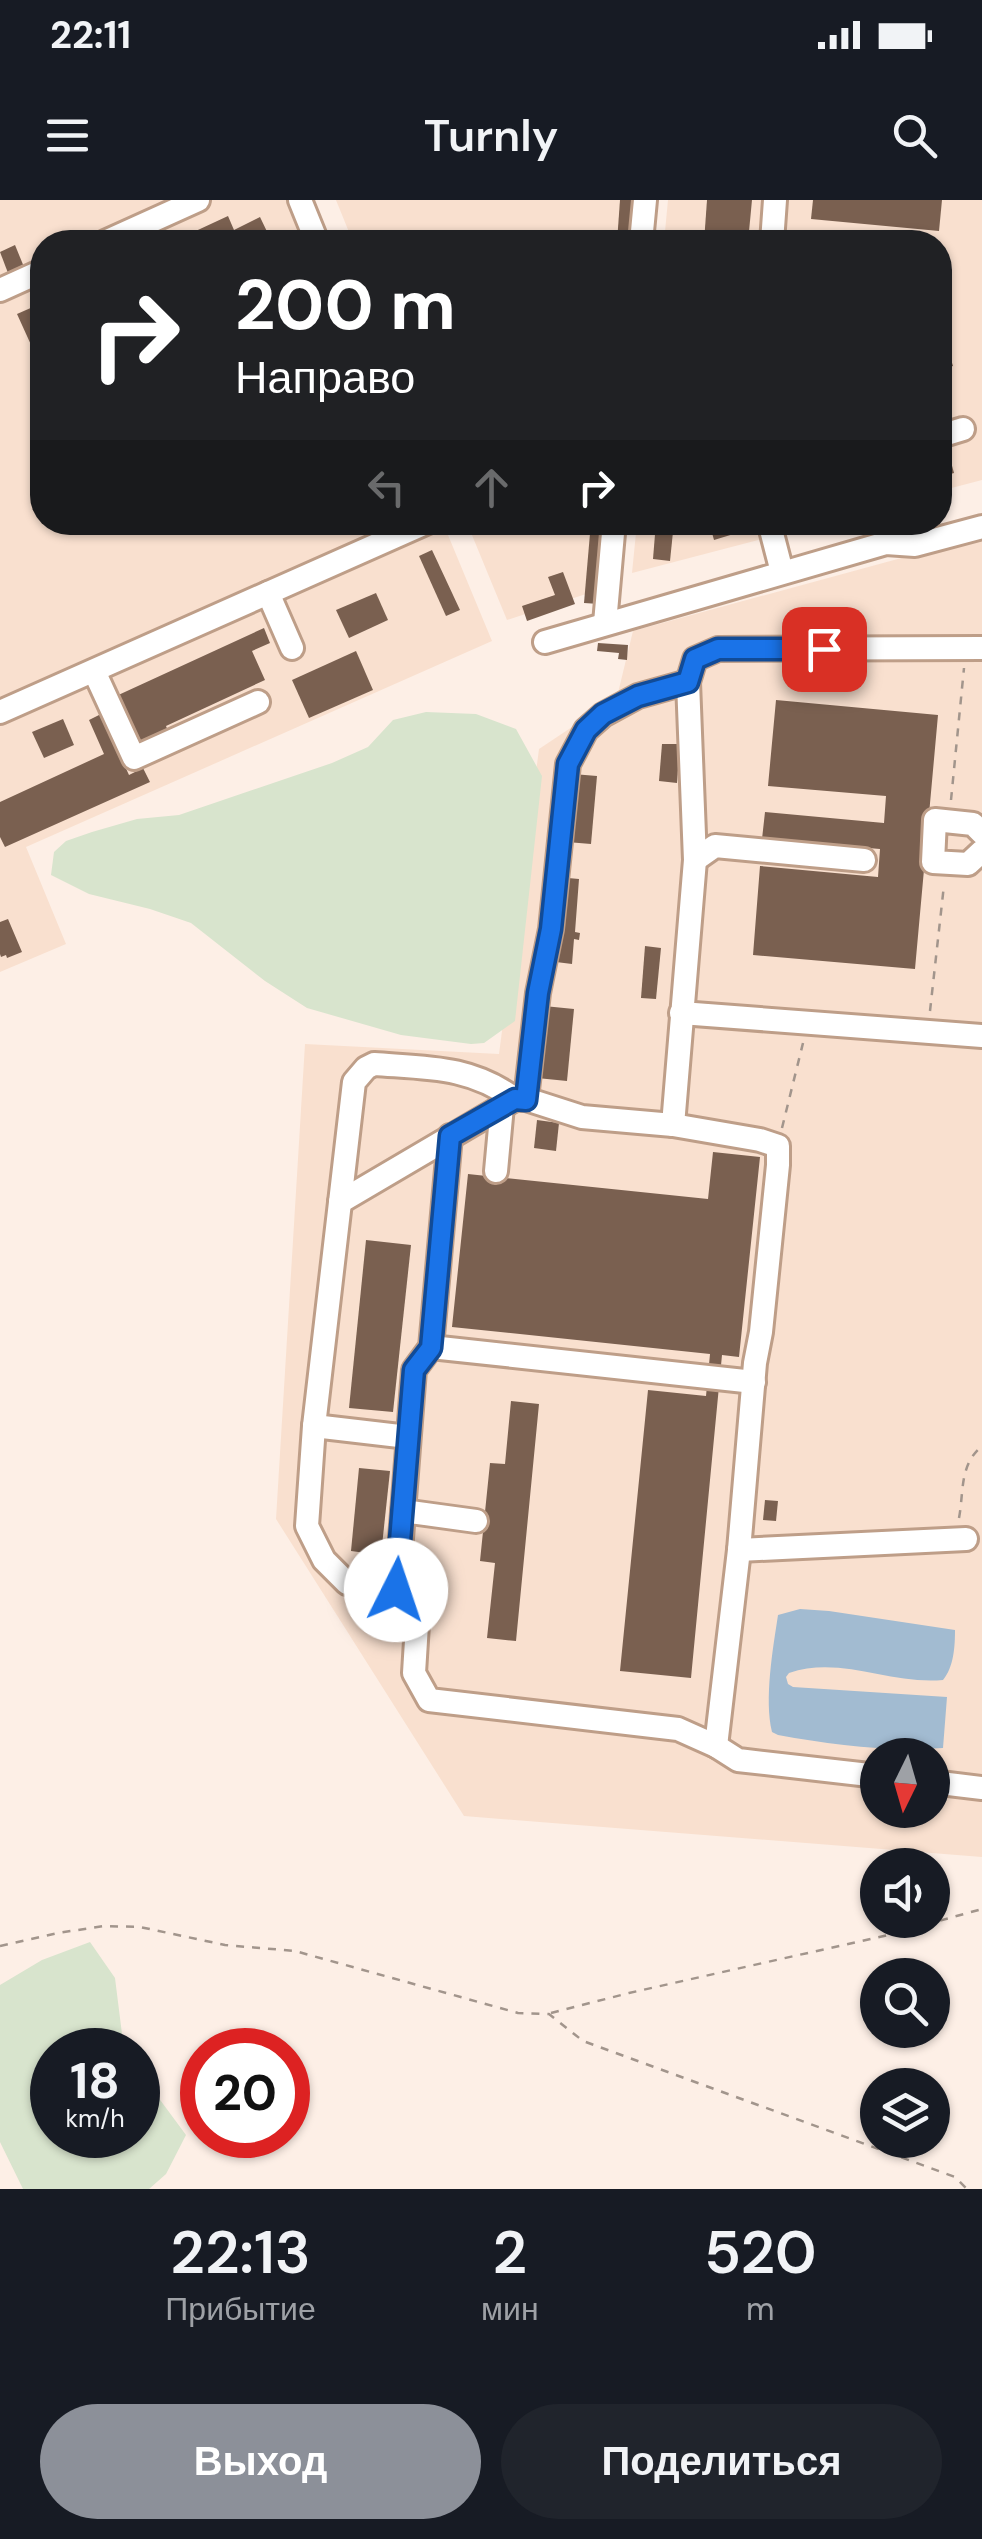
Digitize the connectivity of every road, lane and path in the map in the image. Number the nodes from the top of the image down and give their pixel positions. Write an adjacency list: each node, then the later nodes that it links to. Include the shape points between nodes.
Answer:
1 (198, 200): 5 (lane)
2 (300, 200): 6 (lane)
3 (645, 200): 7 (lane)
4 (775, 200): 8 (lane)
5 (131, 230)
6 (312, 230)
7 (642, 230)
8 (773, 230)
9 (30, 276): 10 (lane)
10 (0, 290)
11 (964, 429): 12 (lane)
12 (952, 432)
13 (982, 527): 17 (lane, via 915,545 886,542)
14 (399, 535): 18 (lane)
15 (613, 535): 19 (lane)
16 (772, 535): 17 (lane)
17 (782, 572): 19 (lane)
18 (268, 593): 21 (lane); 23 (lane)
19 (604, 623): 20 (lane)
20 (545, 642)
21 (292, 648)
22 (974, 648): 24 (lane, via 718,649 695,659); 27 (path)
23 (94, 670): 25 (lane, via 134,758); 26 (lane)
24 (688, 682): 30 (lane); 37 (lane, via 603,714 568,764 551,929)
25 (258, 702)
26 (0, 712)
27 (949, 821): 28 (lane, via 973,824); 32 (lane, via 935,820 933,862)
28 (982, 833)
29 (982, 851): 32 (lane, via 968,864)
30 (695, 860): 31 (lane, via 715,846); 33 (lane)
31 (864, 860)
32 (946, 863): 35 (path)
33 (681, 1013): 34 (lane); 38 (lane)
34 (808, 1022): 35 (lane); 40 (path)
35 (928, 1031): 36 (lane)
36 (982, 1036)
37 (515, 1102): 38 (lane); 39 (lane); 41 (lane); 42 (lane, via 501,1089 451,1069 366,1068 354,1082)
38 (672, 1125): 40 (lane)
39 (450, 1136): 42 (lane); 43 (lane)
40 (778, 1146): 44 (lane)
41 (496, 1171)
42 (340, 1202): 45 (lane)
43 (431, 1348): 44 (lane); 46 (lane, via 414,1370)
44 (754, 1382): 51 (lane)
45 (314, 1426): 46 (lane); 52 (lane, via 306,1526 324,1560 347,1583)
46 (408, 1437): 48 (lane)
47 (982, 1446): 50 (path, via 965,1470)
48 (402, 1511): 49 (lane); 52 (lane)
49 (476, 1521)
50 (962, 1539): 51 (lane)
51 (739, 1550): 53 (lane)
52 (396, 1590): 53 (lane, via 420,1592 414,1672 429,1700 678,1729)
53 (716, 1746): 54 (lane, via 738,1760)
54 (860, 1774)
55 (950, 1784): 56 (lane)
56 (982, 1788)
57 (982, 1909): 59 (path)
58 (1, 1945): 59 (path, via 104,1926 140,1927 295,1951 518,2013)
59 (549, 2014): 60 (path, via 583,2040 955,2177)
60 (967, 2189)

